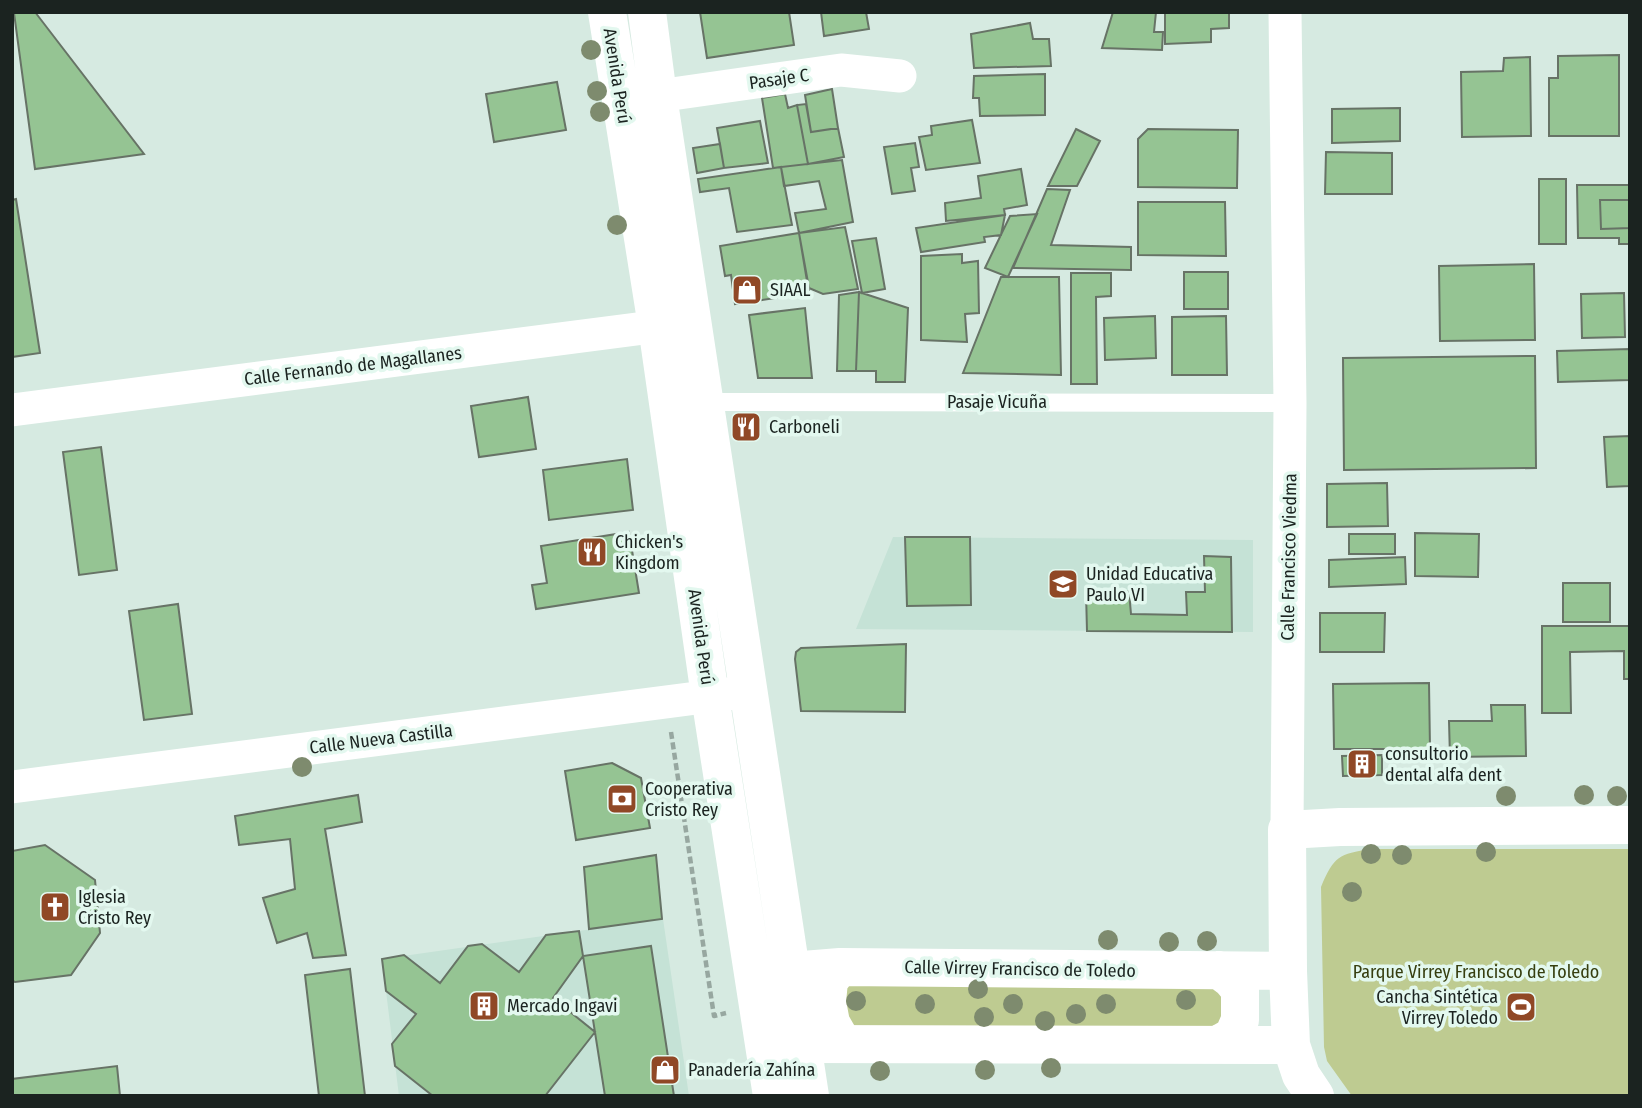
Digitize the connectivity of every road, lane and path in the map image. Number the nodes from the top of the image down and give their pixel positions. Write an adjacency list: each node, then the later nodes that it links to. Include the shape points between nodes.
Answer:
1 (607, 12): 6 (main road, Avenida Perú)
2 (647, 12): 5 (main road, Avenida Perú)
3 (1285, 12): 8 (street, Calle Francisco Viedma)
4 (900, 76): 5 (street, Pasaje C, via 841,69)
5 (658, 96): 6 (main road, Avenida Perú)
6 (675, 324): 7 (main road, Avenida Perú); 9 (street, Calle Fernando de Magallanes); 11 (main road, Avenida Perú)
7 (705, 402): 8 (lane, Pasaje Vicuña); 10 (main road, Avenida Perú)
8 (1290, 403): 15 (street, Calle Francisco Viedma)
9 (12, 410)
10 (749, 691): 11 (street, Calle Nueva Castilla); 17 (main road, Avenida Perú)
11 (710, 696): 13 (street, Calle Nueva Castilla); 20 (main road, Avenida Perú)
12 (671, 731): 21 (path)
13 (12, 787)
14 (1630, 825): 15 (main road)
15 (1287, 830): 19 (main road, Calle Francisco Viedma)
16 (840, 967): 17 (main road, Calle Virrey Francisco de Toledo); 18 (main road, Calle Virrey Francisco de Toledo); 23 (main road, via 829,981 827,1002 831,1023)
17 (791, 971): 20 (main road, Calle Virrey Francisco de Toledo); 22 (main road, Avenida Perú)
18 (1219, 971): 19 (main road, Calle Virrey Francisco de Toledo); 24 (main road, via 1240,989 1240,1020 1233,1036)
19 (1288, 971): 25 (main road, Calle Francisco Viedma)
20 (754, 978): 26 (main road, Avenida Perú)
21 (714, 1016)
22 (803, 1044): 23 (main road); 27 (main road, Avenida Perú)
23 (843, 1044): 24 (main road)
24 (1217, 1045): 25 (main road)
25 (1291, 1045): 28 (main road, Calle Francisco Viedma, via 1301,1075)
26 (772, 1096)
27 (810, 1096)
28 (1315, 1096)

